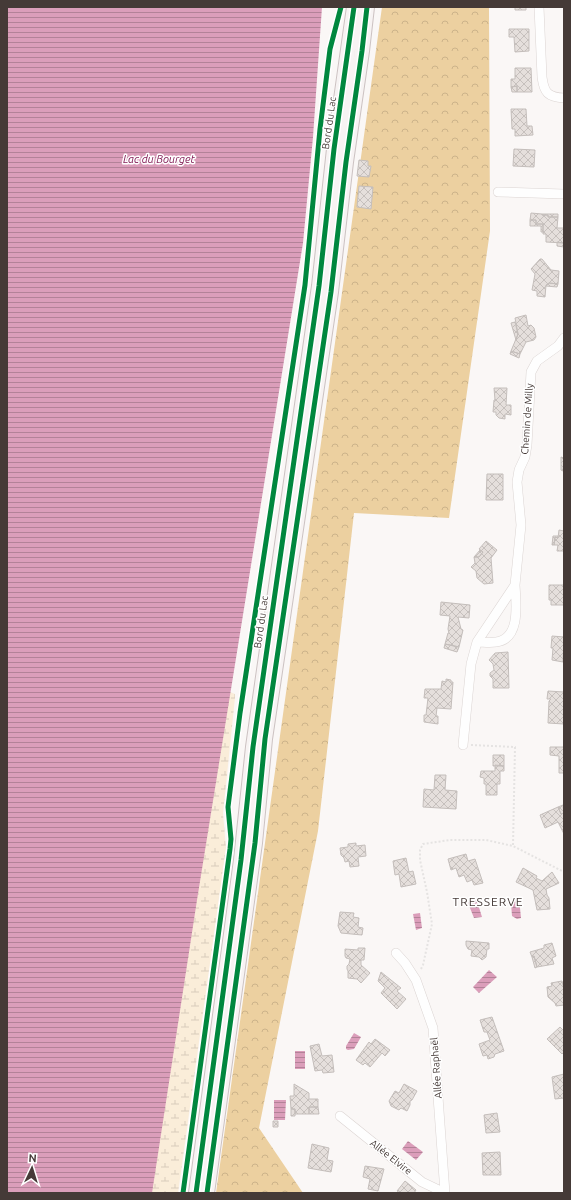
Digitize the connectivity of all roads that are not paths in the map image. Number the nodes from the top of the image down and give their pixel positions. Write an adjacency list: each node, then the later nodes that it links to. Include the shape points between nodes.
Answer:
1 (354, 7): 13 (main road, Bord du Lac, via 334,149 318,293 254,740 241,860)
2 (366, 7): 14 (main road, via 331,292 265,739 255,843)
3 (539, 7): 4 (street, via 543,87 552,96)
4 (564, 98)
5 (498, 192): 6 (street)
6 (564, 194)
7 (564, 338): 8 (street, Chemin de Milly, via 558,346 537,361 531,372 527,445 517,482 521,525)
8 (515, 585): 9 (street, Chemin de Milly); 9 (street, Chemin de Milly, via 515,624 512,632 504,640 497,642)
9 (477, 642): 10 (street, Chemin de Milly, via 471,664)
10 (464, 745)
11 (396, 953): 15 (street, Allée Raphaël, via 416,980 433,1028)
12 (340, 1116): 15 (street, Allée Elvire, via 422,1182)
13 (196, 1193)
14 (207, 1193)
15 (445, 1193)

